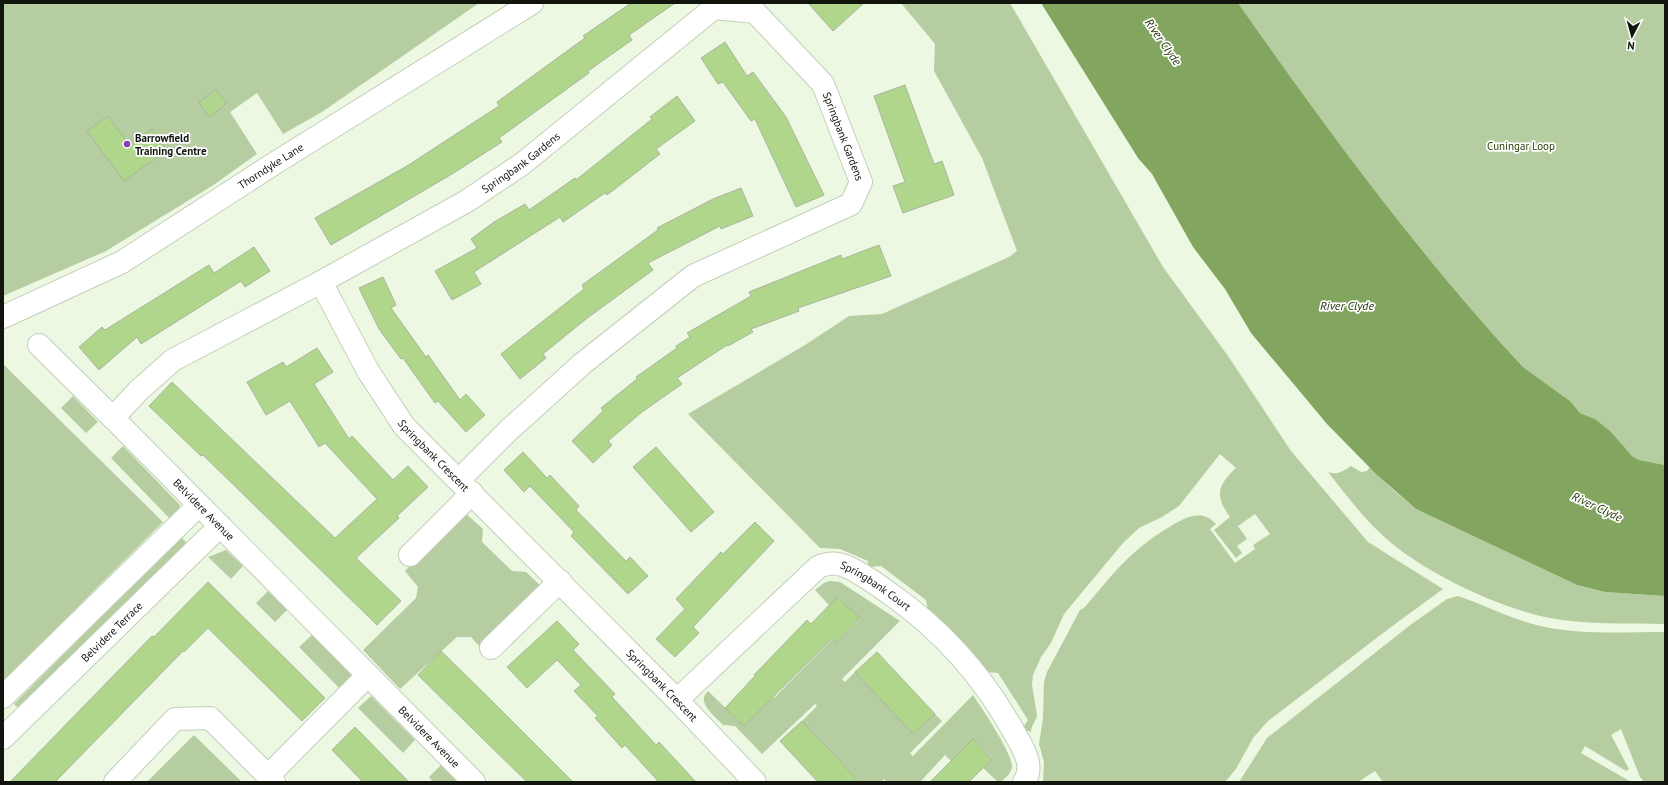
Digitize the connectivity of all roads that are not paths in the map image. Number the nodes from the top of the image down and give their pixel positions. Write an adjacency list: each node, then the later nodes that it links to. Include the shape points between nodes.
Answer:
1 (532, 3): 3 (street, Thorndyke Lane, via 274,163 122,262)
2 (321, 282): 5 (street, via 173,360 139,390); 6 (street, Springbank Crescent, via 368,371 404,426); 6 (street, Springbank Gardens, via 467,201 522,164 714,8 755,12 823,84 861,182 851,204 693,276 582,364 510,429)
3 (3, 318)
4 (39, 345): 5 (street, Belvidere Avenue)
5 (113, 418): 7 (street, Belvidere Avenue)
6 (465, 486): 9 (street, Springbank Gardens); 10 (street, Springbank Crescent)
7 (199, 505): 8 (street, Belvidere Avenue); 13 (street)
8 (220, 526): 12 (street, Belvidere Avenue); 15 (street, Belvidere Terrace)
9 (410, 555)
10 (560, 581): 11 (street); 14 (street, Springbank Crescent)
11 (491, 648)
12 (368, 675): 16 (street); 18 (street, Belvidere Avenue)
13 (3, 697)
14 (677, 700): 19 (street, Springbank Crescent); 20 (street, Springbank Court, via 818,567 834,563 844,565 900,601 964,659 994,698 1025,752 1028,772)
15 (3, 738)
16 (271, 779): 17 (street, via 210,718 175,719)
17 (115, 782)
18 (474, 782)
19 (755, 782)
20 (1024, 782)

